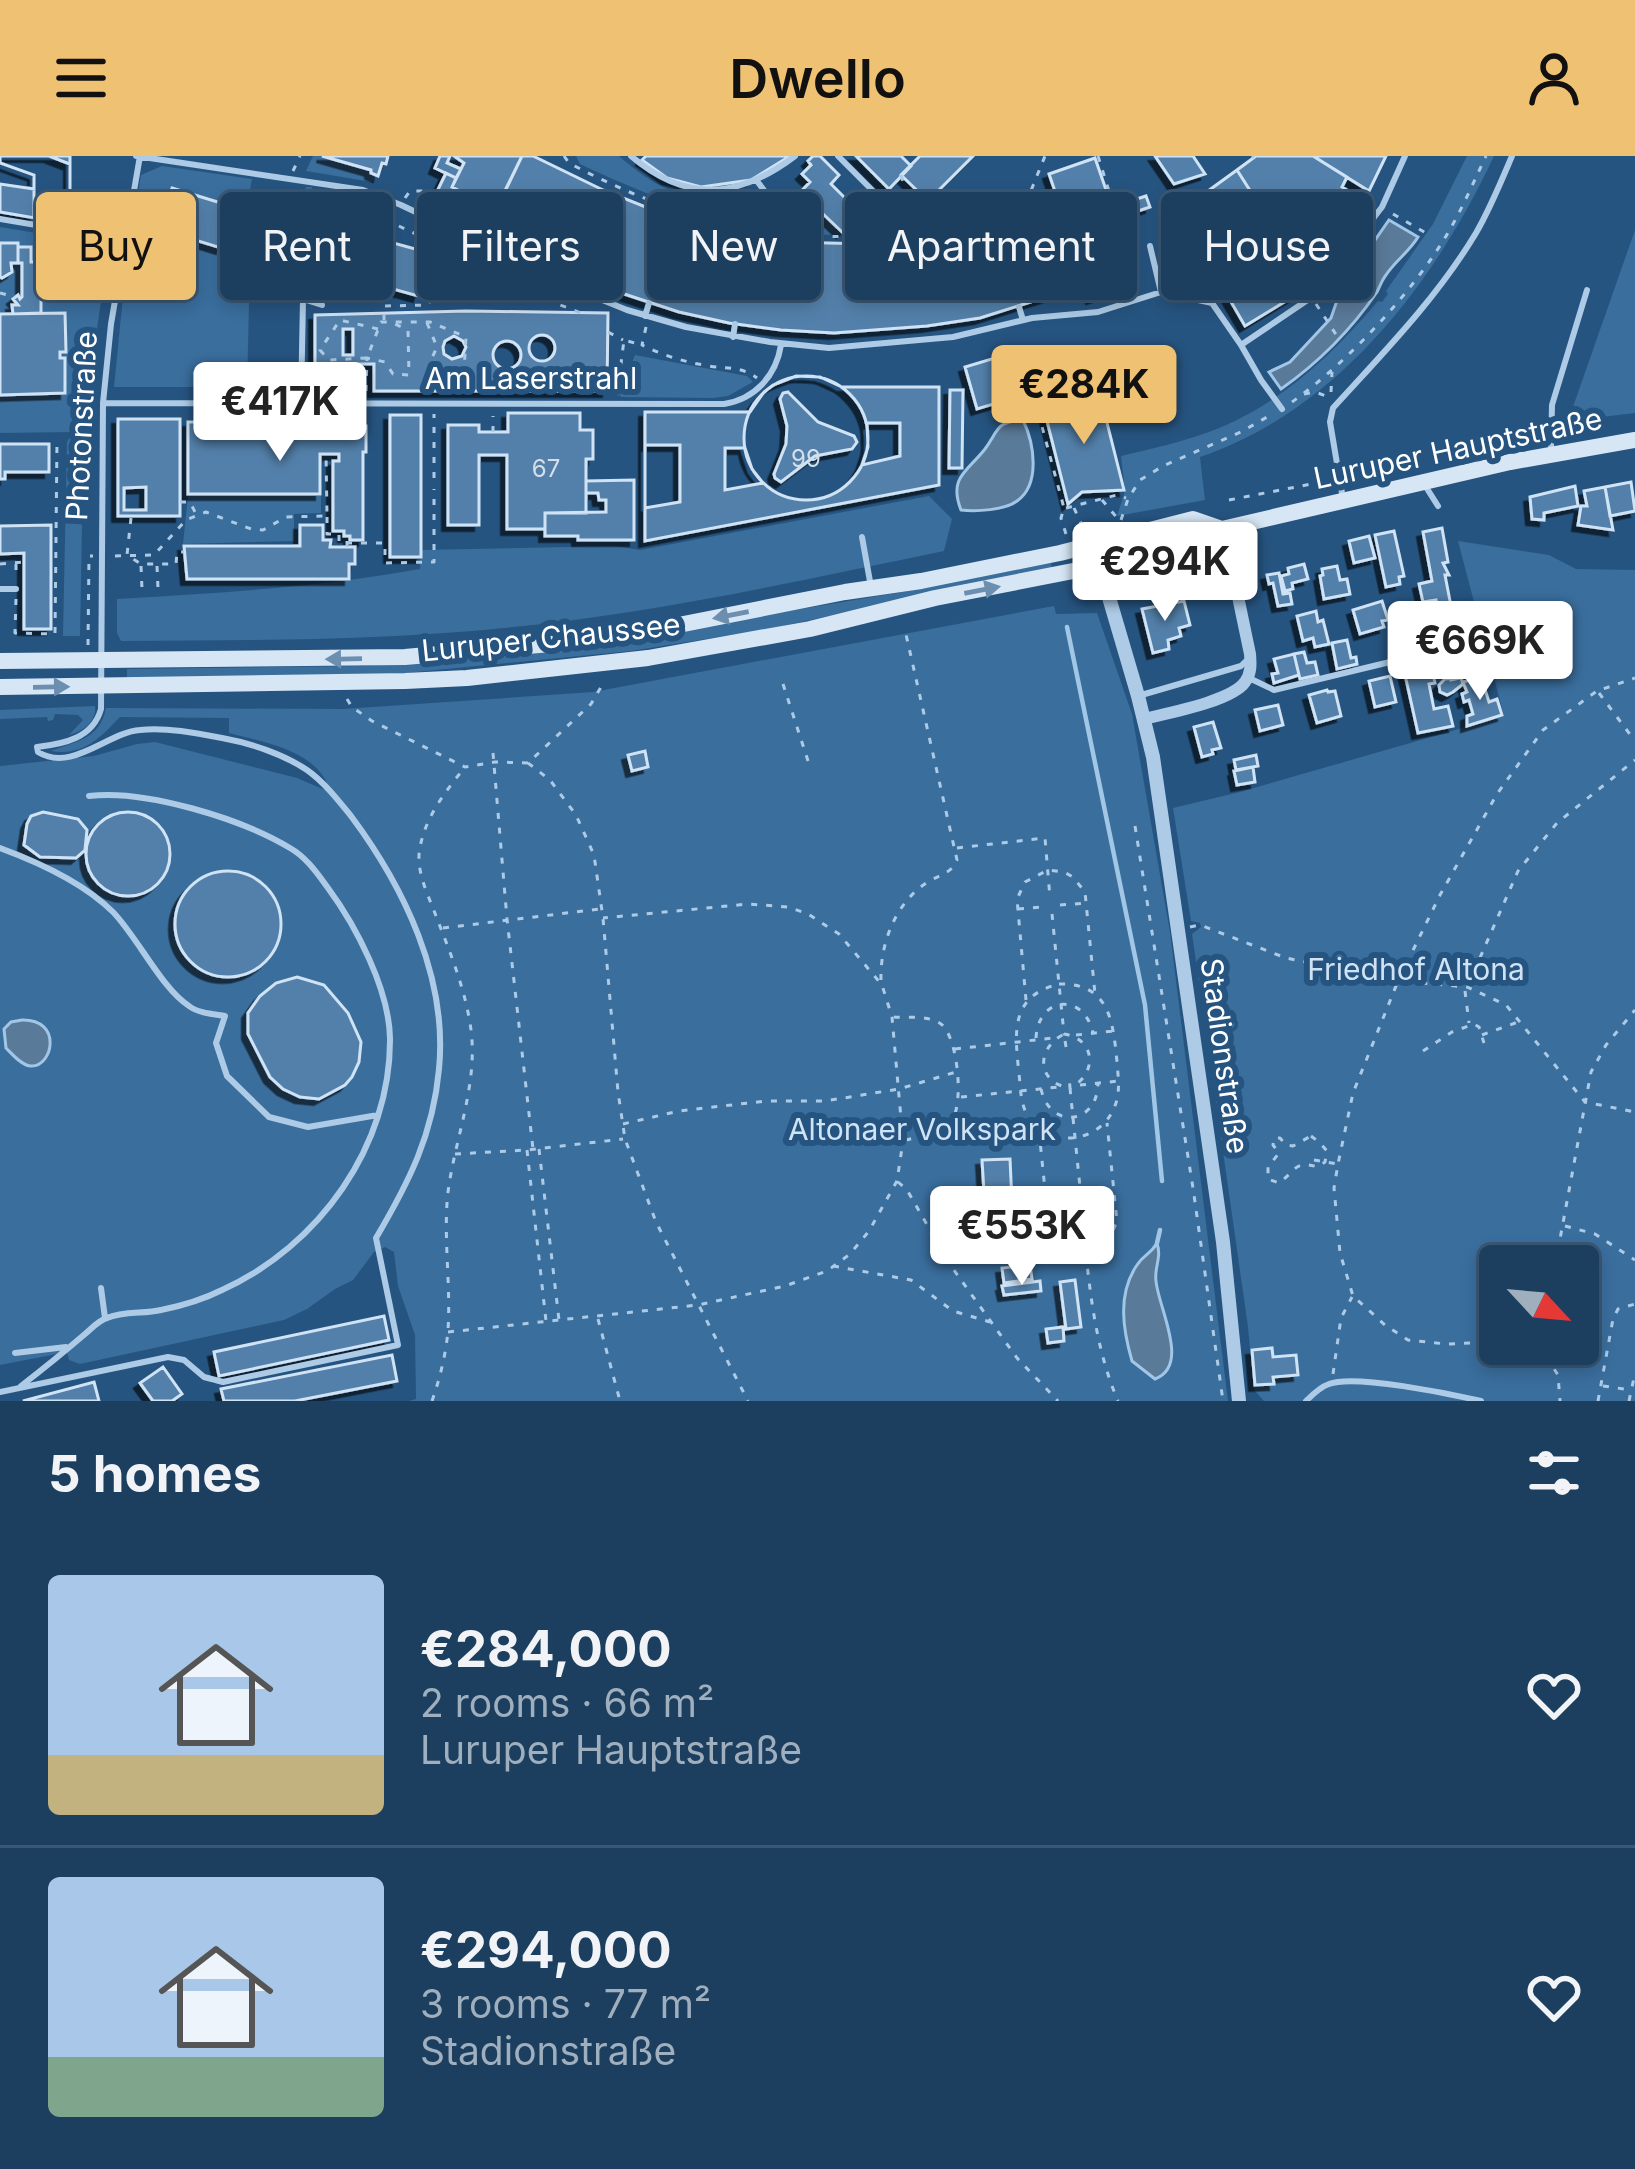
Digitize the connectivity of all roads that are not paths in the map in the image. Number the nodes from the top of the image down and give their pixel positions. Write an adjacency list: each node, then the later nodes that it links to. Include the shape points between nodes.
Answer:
1 (139, 156): 8 (lane, Photonstraße); 21 (lane, via 364,190)
2 (795, 156): 7 (lane)
3 (838, 156): 10 (lane)
4 (1405, 156): 26 (lane, via 1382,207 1312,297)
5 (1512, 156): 33 (lane, via 1443,282 1335,401 1330,422)
6 (634, 157): 7 (lane, via 665,181 699,190)
7 (757, 181): 9 (lane)
8 (133, 192)
9 (765, 192)
10 (874, 192)
11 (0, 219): 12 (lane)
12 (36, 225)
13 (1150, 247): 15 (lane)
14 (1587, 290): 31 (lane, via 1552,405)
15 (1161, 292): 22 (lane, via 1098,312)
16 (115, 300): 28 (lane, Photonstraße)
17 (1198, 300): 26 (lane, via 1212,303)
18 (649, 303): 21 (lane)
19 (322, 305): 27 (lane, via 303,299)
20 (1019, 307): 22 (lane)
21 (647, 316): 24 (lane)
22 (1023, 320): 25 (lane, via 913,341)
23 (735, 324): 24 (lane)
24 (734, 337): 25 (lane)
25 (781, 344): 27 (lane, Am Laserstrahl, via 763,383 724,404)
26 (1241, 345): 29 (lane)
27 (302, 402): 28 (lane, Am Laserstrahl)
28 (103, 403): 44 (lane, Photonstraße)
29 (1282, 409)
30 (1635, 440): 31 (main road, Luruper Hauptstraße)
31 (1551, 453): 32 (main road, Luruper Hauptstraße)
32 (1424, 484): 33 (main road, Luruper Hauptstraße); 34 (lane)
33 (1343, 502): 35 (main road, Luruper Hauptstraße)
34 (1438, 506)
35 (1222, 529): 36 (main road, Luruper Hauptstraße, via 1193,519); 38 (main road, Luruper Hauptstraße, via 1196,547); 42 (street)
36 (1089, 537): 38 (street, Stadionstraße); 41 (main road, Luruper Chaussee, via 1060,553)
37 (862, 538): 41 (lane)
38 (1100, 567): 47 (main road, Luruper Chaussee, one-way to 38, via 405,681 648,658); 49 (street, Stadionstraße)
39 (0, 589): 40 (lane)
40 (16, 589)
41 (872, 589): 44 (main road, Luruper Chaussee, one-way to 44, via 562,643 405,657)
42 (1250, 654): 46 (street); 49 (lane, via 1241,666)
43 (0, 661): 44 (main road, Luruper Chaussee)
44 (101, 661): 47 (lane, Photonstraße)
45 (1390, 662): 46 (lane, via 1274,690)
46 (1248, 678): 50 (street, via 1233,693)
47 (101, 686): 48 (main road, Luruper Chaussee, one-way to 47); 58 (lane, via 94,726 38,752 79,754 146,729 221,737 307,770 335,796 388,869 409,914 440,1024 440,1067 424,1146 376,1238 398,1345 223,1382 168,1357)
48 (0, 687)
49 (1138, 696): 50 (street, Stadionstraße)
50 (1144, 719): 60 (street, Stadionstraße, via 1220,1219)
51 (89, 796): 53 (lane, via 132,795 221,819 294,850 315,871 349,916 377,981 390,1034)
52 (0, 848): 53 (lane, via 48,867 109,908 191,1009 225,1016 216,1042 227,1076 269,1117 308,1126)
53 (378, 1115): 55 (lane, via 348,1181 277,1258 222,1290)
54 (101, 1288): 55 (lane)
55 (105, 1318): 56 (lane)
56 (70, 1347): 57 (lane); 58 (lane)
57 (15, 1353)
58 (19, 1389): 59 (lane)
59 (0, 1392)
60 (1239, 1401)
61 (1306, 1401): 62 (lane, via 1330,1383 1357,1382)
62 (1481, 1401)

